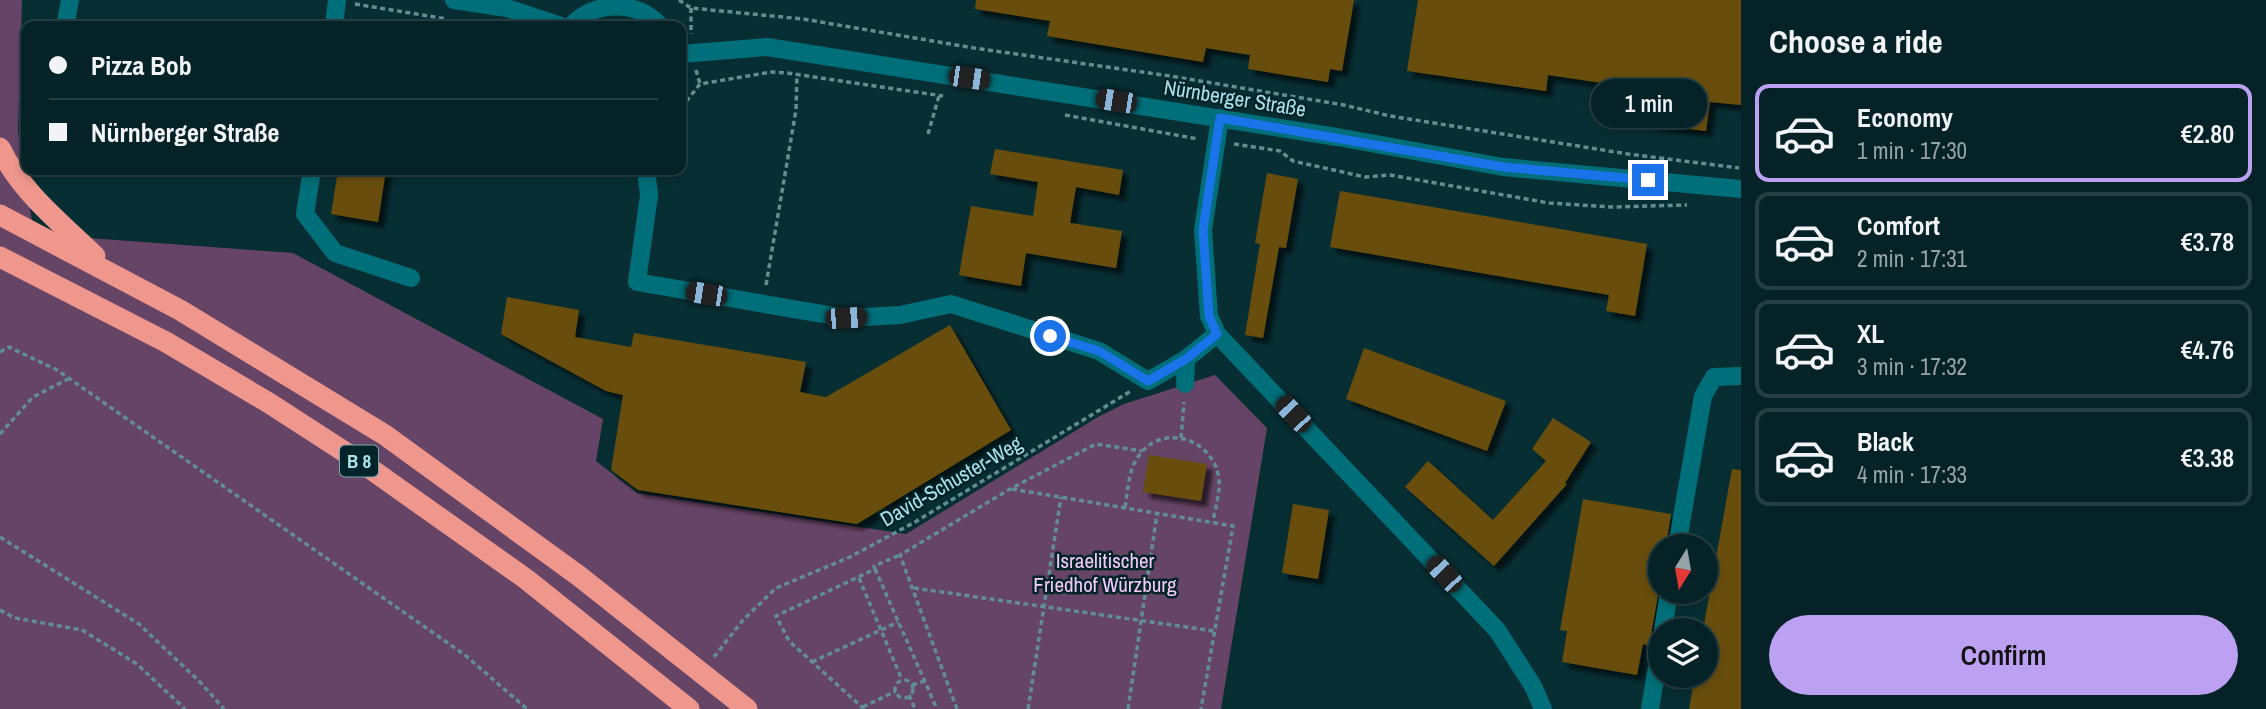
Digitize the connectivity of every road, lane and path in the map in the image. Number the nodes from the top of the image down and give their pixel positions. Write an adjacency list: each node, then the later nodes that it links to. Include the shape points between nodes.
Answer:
1 (70, 0): 8 (street)
2 (337, 0): 9 (street)
3 (454, 0): 10 (street, via 508,8)
4 (679, 0): 24 (path, via 691,8 803,19 1628,154)
5 (643, 4): 11 (street, via 593,7); 12 (street)
6 (368, 6): 7 (path)
7 (449, 20)
8 (66, 21)
9 (335, 21)
10 (546, 21)
11 (576, 21)
12 (656, 21)
13 (686, 54): 19 (street, Nürnberger Straße, via 767,47)
14 (797, 74): 15 (path); 17 (path, via 771,72 700,85); 33 (path, via 796,110)
15 (939, 96): 16 (path); 20 (path)
16 (950, 97)
17 (686, 102)
18 (1055, 114): 21 (path)
19 (1220, 118): 27 (street, Nürnberger Straße, via 1503,167); 34 (street, via 1203,230 1209,316)
20 (928, 134)
21 (1189, 137)
22 (1248, 146): 28 (path, via 1365,177 1390,174 1549,203)
23 (0, 148): 31 (highway, via 50,213)
24 (1741, 168)
25 (311, 175): 32 (street, via 305,214 335,253)
26 (647, 175): 33 (street, via 649,195 637,282)
27 (1741, 189)
28 (1692, 205)
29 (0, 215): 31 (highway, B 8)
30 (0, 257): 73 (highway, B 8, via 166,342 368,467 526,579)
31 (114, 274): 74 (highway, B 8, via 385,435 579,576)
32 (411, 278)
33 (763, 304): 39 (street, via 846,318 900,316 951,304 1099,351)
34 (1217, 334): 36 (street); 81 (street, via 1497,630)
35 (0, 352): 38 (path, via 9,347)
36 (1186, 359): 39 (street); 40 (street)
37 (1741, 376): 49 (street, via 1714,377 1703,396)
38 (68, 379): 41 (path, via 33,397); 72 (path, via 465,655)
39 (1148, 381): 61 (path, David-Schuster-Weg, via 915,522 850,557 776,588)
40 (1185, 384): 42 (path)
41 (0, 434)
42 (1181, 438): 43 (path, via 1154,442); 48 (path, via 1201,445 1213,458 1219,476)
43 (1142, 451): 44 (path, via 1096,444); 46 (path, via 1134,463)
44 (1010, 489): 45 (path); 51 (path)
45 (1061, 498): 46 (path); 55 (path)
46 (1125, 507): 47 (path)
47 (1157, 513): 48 (path); 57 (path)
48 (1213, 522): 60 (path, via 1233,526)
49 (1679, 534)
50 (0, 537): 71 (path, via 139,624)
51 (900, 555): 52 (path); 54 (path)
52 (875, 569): 53 (path); 58 (path)
53 (859, 578): 59 (path); 62 (path, via 776,617 789,641)
54 (914, 588): 55 (path); 77 (path)
55 (1044, 607): 57 (path); 78 (path)
56 (0, 610): 70 (path, via 15,618 82,630 137,664)
57 (1141, 621): 60 (path); 79 (path)
58 (898, 622): 59 (path); 64 (path)
59 (882, 629): 62 (path); 63 (path)
60 (1214, 632): 80 (path)
61 (712, 660)
62 (812, 662): 69 (path)
63 (902, 680): 65 (path); 67 (path)
64 (925, 681): 65 (path); 76 (path)
65 (912, 685): 68 (path)
66 (1654, 688): 82 (street)
67 (896, 691): 68 (path, via 901,697); 69 (path)
68 (909, 695): 75 (path)
69 (863, 708)
70 (185, 709)
71 (224, 709)
72 (527, 709)
73 (689, 709)
74 (747, 709)
75 (915, 709)
76 (937, 709)
77 (957, 709)
78 (1028, 709)
79 (1128, 709)
80 (1201, 709)
81 (1543, 709)
82 (1650, 709)

